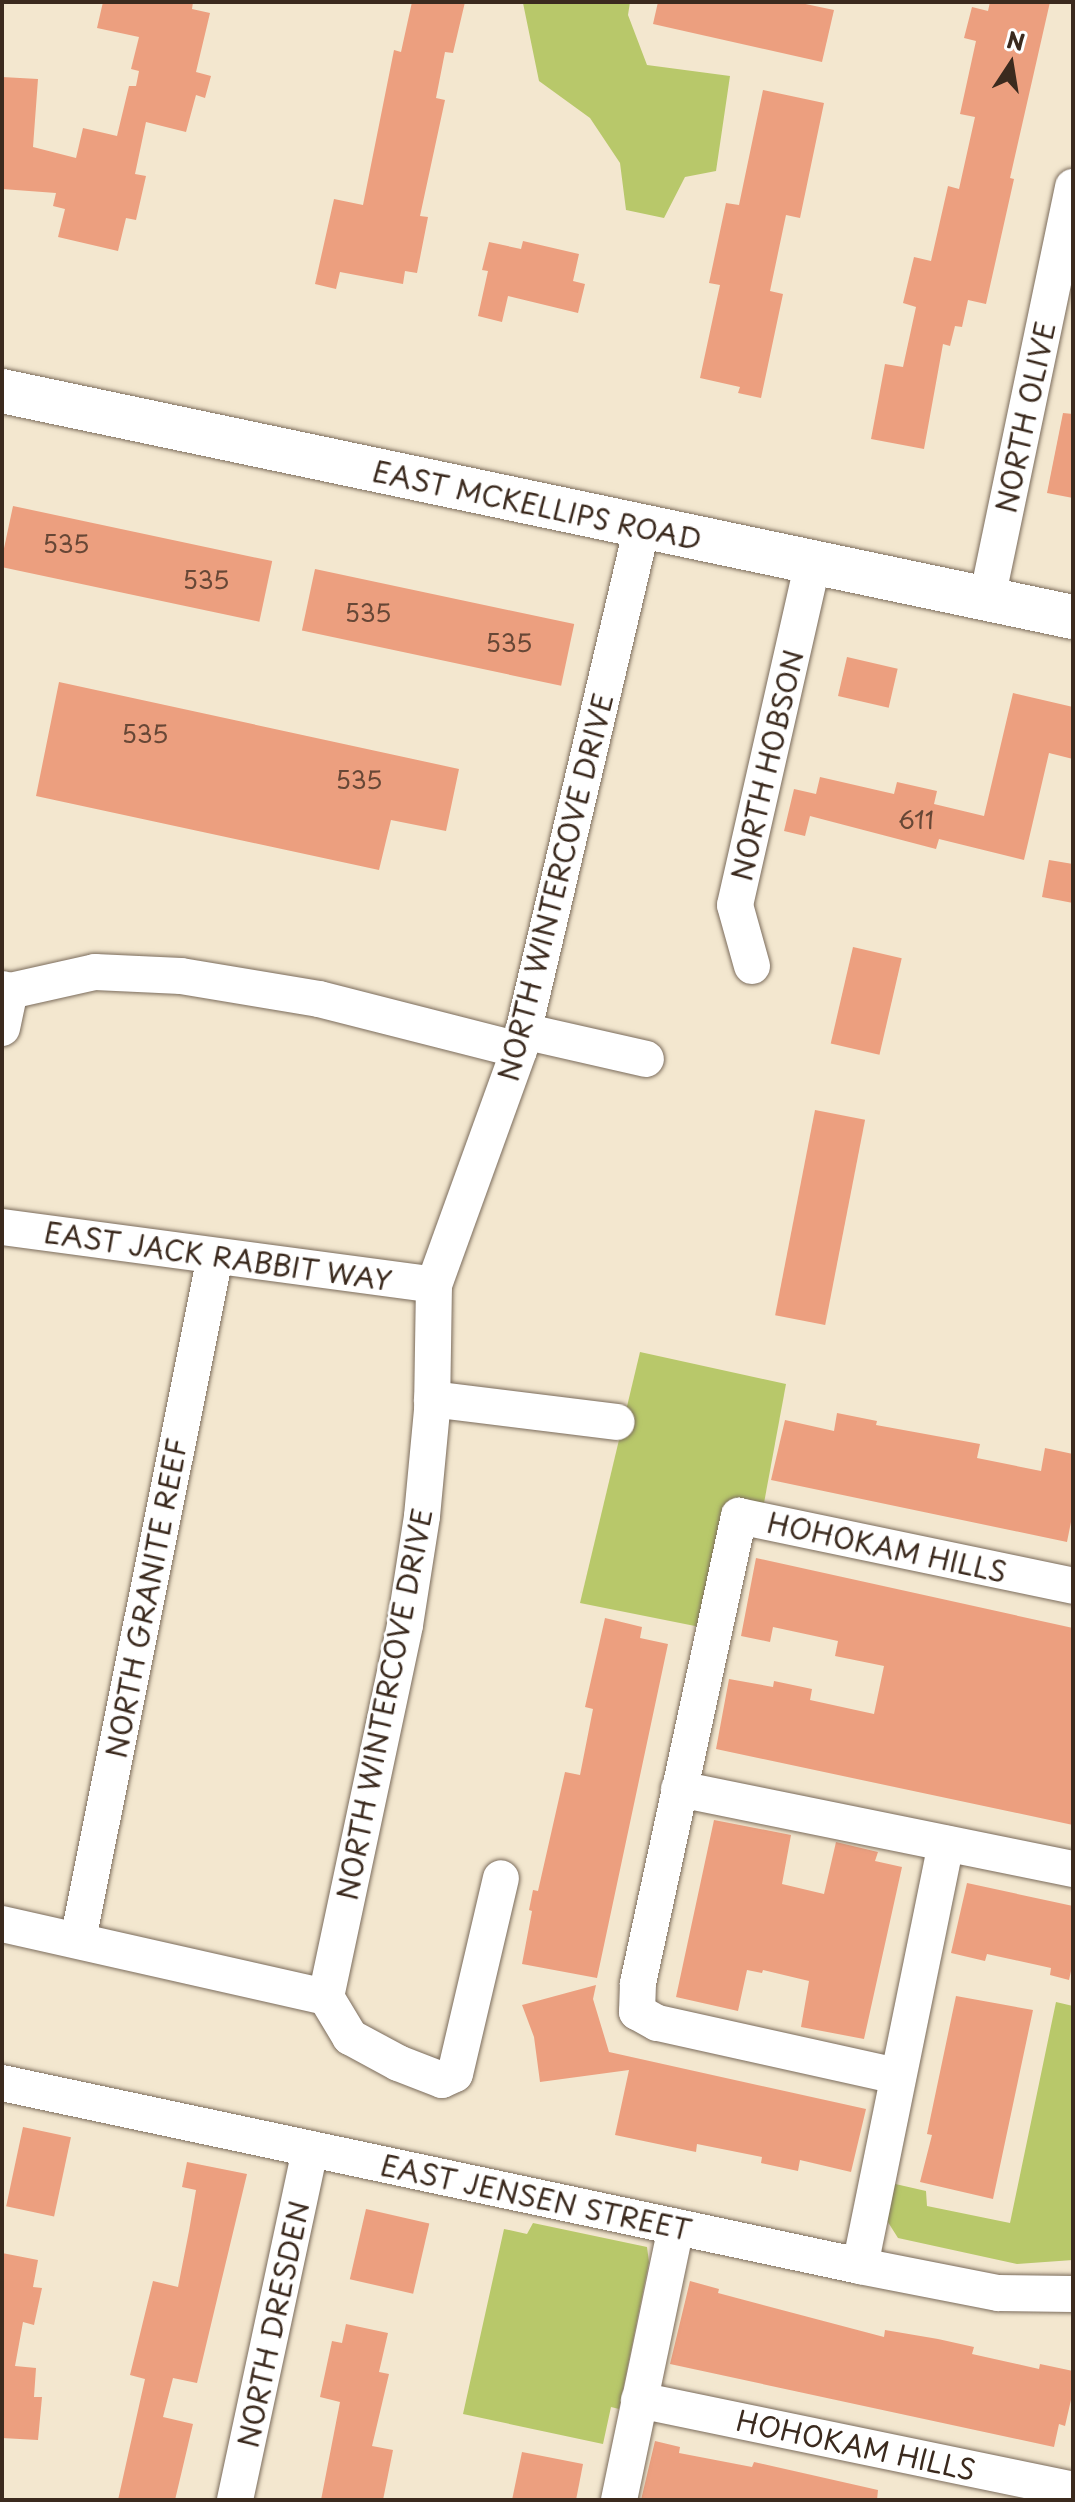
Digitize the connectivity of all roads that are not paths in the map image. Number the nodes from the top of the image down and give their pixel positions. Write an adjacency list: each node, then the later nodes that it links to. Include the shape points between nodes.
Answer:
1 (1073, 187): 2 (street, NORTH OLIVE)
2 (1059, 325): 6 (street, NORTH OLIVE)
3 (2, 391): 4 (main road, EAST MCKELLIPS ROAD)
4 (642, 527): 5 (main road, EAST MCKELLIPS ROAD); 11 (street, NORTH WINTERCOVE DRIVE)
5 (813, 563): 6 (main road, EAST MCKELLIPS ROAD); 8 (street, NORTH HOBSON, via 735,905)
6 (987, 599): 7 (main road, EAST MCKELLIPS ROAD)
7 (1073, 617)
8 (752, 966)
9 (6, 990): 10 (street); 11 (street, via 95,972 181,976)
10 (2, 1028)
11 (521, 1040): 12 (street); 15 (street, NORTH WINTERCOVE DRIVE)
12 (646, 1059)
13 (2, 1227): 14 (street, EAST JACK RABBIT WAY)
14 (215, 1257): 15 (street, EAST JACK RABBIT WAY); 24 (street, NORTH GRANITE REEF)
15 (434, 1285): 16 (street, NORTH WINTERCOVE DRIVE)
16 (432, 1399): 17 (street); 25 (street, NORTH WINTERCOVE DRIVE, via 405,1625)
17 (617, 1422)
18 (1073, 1586): 19 (street, HOHOKAM HILLS, via 739,1516)
19 (679, 1789): 20 (street); 26 (street, HOHOKAM HILLS, via 638,1983 637,2012 657,2023)
20 (946, 1844): 21 (street); 26 (street)
21 (1073, 1869)
22 (501, 1878): 25 (street, via 455,2074 442,2080 350,2037)
23 (2, 1924): 24 (street)
24 (78, 1940): 25 (street)
25 (326, 1997)
26 (897, 2076): 30 (street)
27 (2, 2083): 28 (street, EAST JENSEN STREET)
28 (310, 2149): 29 (street, EAST JENSEN STREET); 34 (street, NORTH DRESDEN)
29 (676, 2227): 30 (street, EAST JENSEN STREET); 32 (street)
30 (860, 2266): 31 (street, EAST JENSEN STREET, via 998,2293)
31 (1073, 2294)
32 (639, 2400): 33 (street, HOHOKAM HILLS); 35 (street)
33 (1073, 2490)
34 (235, 2500)
35 (619, 2500)

